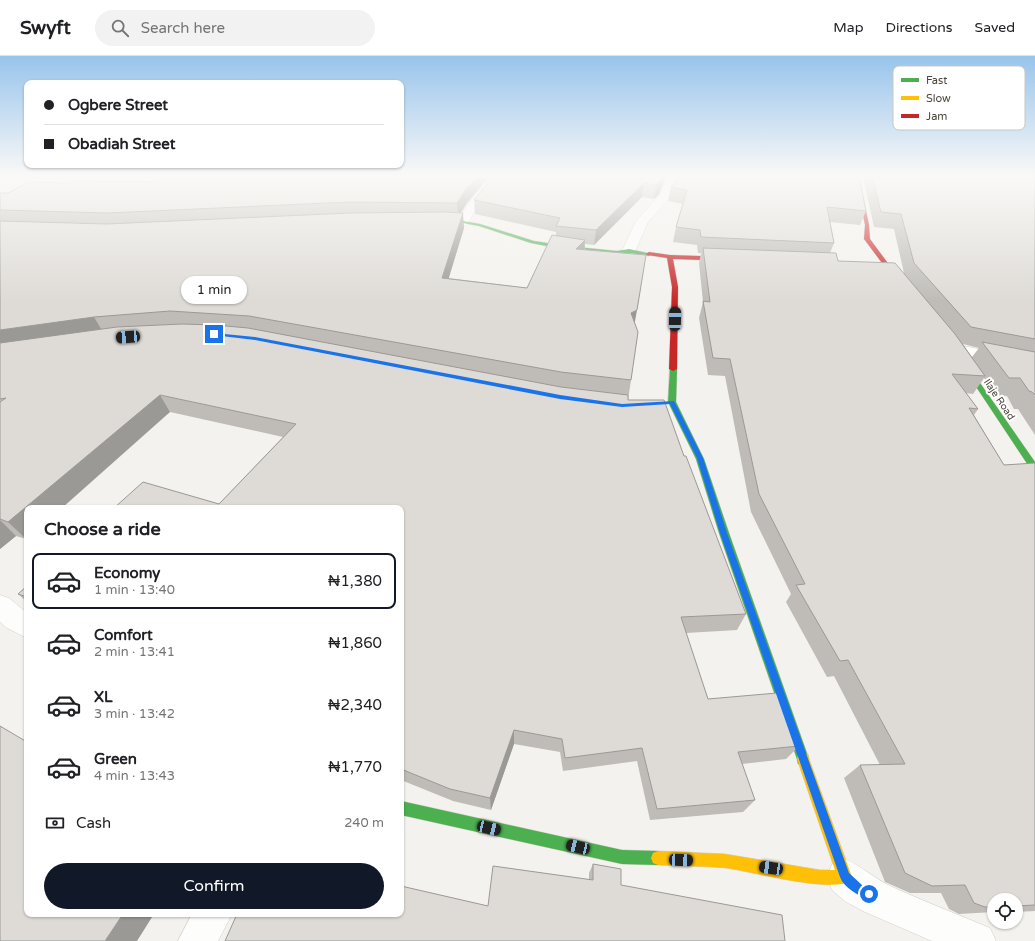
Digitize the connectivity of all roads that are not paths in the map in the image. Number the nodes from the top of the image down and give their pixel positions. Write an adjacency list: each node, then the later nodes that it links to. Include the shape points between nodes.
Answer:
1 (465, 218): 5 (street)
2 (644, 218): 6 (street)
3 (866, 218): 10 (street, via 867,239)
4 (424, 221): 5 (street)
5 (463, 222): 6 (street, via 533,242 567,248 617,253)
6 (629, 251): 7 (street)
7 (670, 257): 8 (street); 18 (street, via 675,287 665,402 700,458)
8 (739, 260)
9 (871, 265): 10 (street)
10 (886, 266): 11 (street)
11 (906, 291)
12 (951, 346): 13 (street); 14 (street, Ilaje Road)
13 (1035, 365)
14 (1035, 469)
15 (0, 606): 16 (street)
16 (24, 624)
17 (404, 809): 18 (street, via 622,857 725,861 820,877)
18 (845, 877): 21 (street, via 859,889 878,899)
19 (211, 917): 20 (street)
20 (196, 941)
21 (977, 941)

